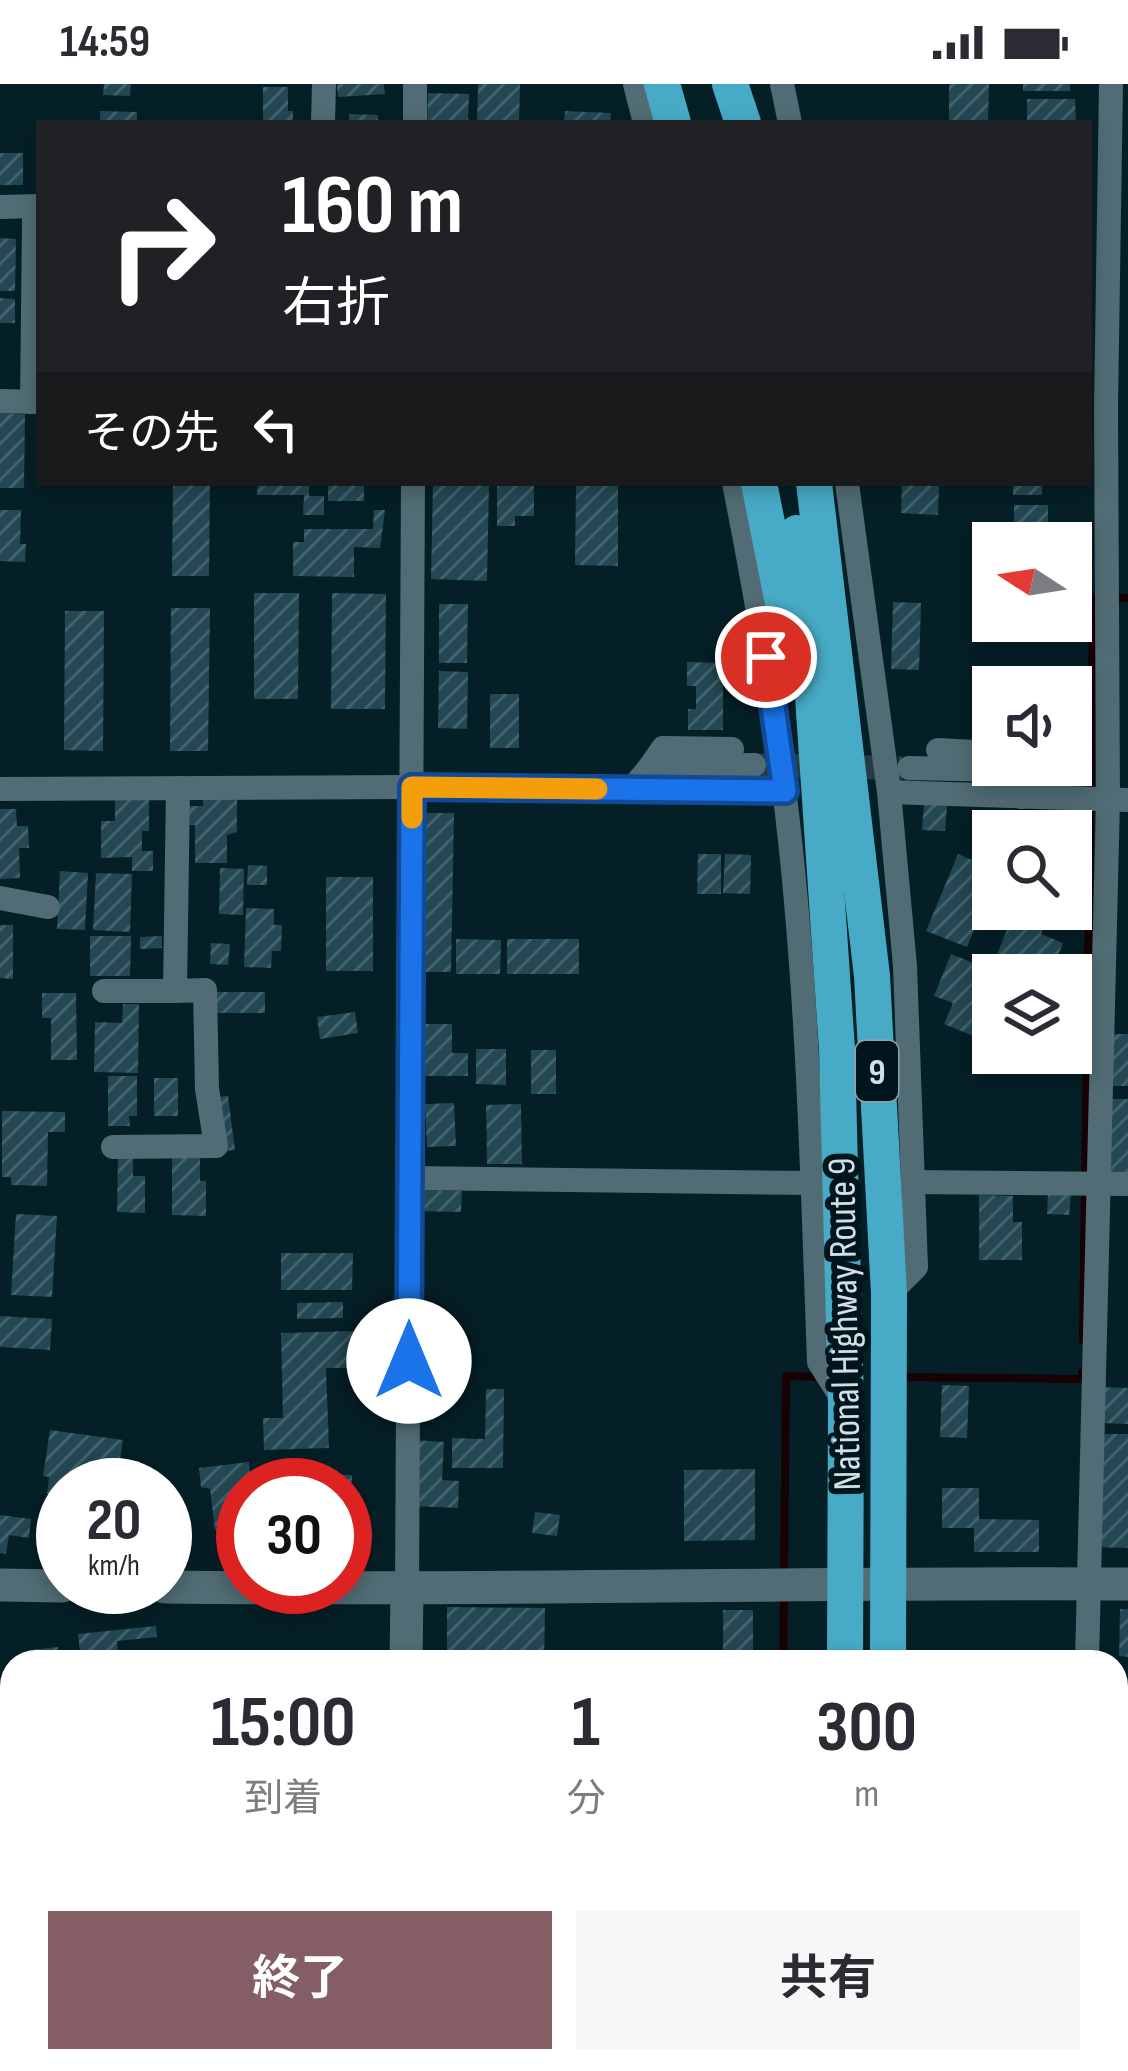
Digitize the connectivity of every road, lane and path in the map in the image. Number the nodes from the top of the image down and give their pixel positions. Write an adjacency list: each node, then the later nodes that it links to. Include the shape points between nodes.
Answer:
1 (324, 84): 9 (street)
2 (415, 84): 10 (street)
3 (635, 84): 11 (street)
4 (662, 84): 12 (highway)
5 (726, 84): 13 (highway); 14 (highway)
6 (757, 84): 15 (highway)
7 (782, 84): 16 (street)
8 (1111, 84): 21 (street)
9 (323, 120)
10 (415, 120)
11 (644, 120)
12 (672, 120)
13 (730, 120)
14 (742, 120)
15 (763, 120)
16 (789, 120)
17 (0, 207): 18 (street)
18 (36, 213): 20 (street)
19 (0, 401): 20 (street)
20 (36, 402)
21 (1108, 405): 45 (street)
22 (412, 486): 38 (street)
23 (735, 486): 42 (street)
24 (760, 486): 46 (highway, 9)
25 (791, 486): 46 (highway, National Highway Route 9 / 9)
26 (814, 486): 28 (highway, National Highway Route 9 / 9)
27 (847, 486): 29 (street)
28 (830, 599): 29 (street); 49 (highway, National Highway Route 9 / 9)
29 (866, 634): 43 (street)
30 (732, 749): 35 (street, via 663,748)
31 (938, 750): 32 (street)
32 (972, 757)
33 (972, 764): 36 (street)
34 (754, 765): 35 (street)
35 (650, 767): 41 (street)
36 (909, 768)
37 (1015, 786): 44 (street)
38 (412, 787): 39 (street); 41 (street); 56 (street)
39 (178, 788): 40 (street); 50 (street)
40 (0, 789)
41 (631, 790): 42 (street)
42 (785, 791): 52 (street)
43 (889, 792): 44 (street); 53 (street)
44 (1022, 797): 45 (street)
45 (1118, 800): 59 (street)
46 (820, 836): 54 (highway, National Highway Route 9 / 9)
47 (0, 898): 48 (street)
48 (48, 907)
49 (872, 976): 53 (street); 61 (highway, National Highway Route 9 / 9)
50 (175, 991): 51 (street); 55 (street, via 205,990 216,1146)
51 (104, 992)
52 (804, 1010): 54 (street); 58 (street)
53 (907, 1018): 57 (street)
54 (837, 1049): 62 (highway, National Highway Route 9 / 9)
55 (113, 1147)
56 (410, 1178): 58 (street); 70 (street)
57 (913, 1182): 59 (street); 61 (street, via 916,1267)
58 (812, 1183): 62 (street, via 819,1362)
59 (1100, 1183): 60 (street); 65 (street)
60 (1128, 1184)
61 (889, 1294): 64 (highway, National Highway Route 9 / 9)
62 (846, 1405): 63 (highway, National Highway Route 9 / 9)
63 (847, 1583): 64 (street); 70 (street); 72 (highway, National Highway Route 9 / 9)
64 (890, 1583): 65 (street); 73 (highway, National Highway Route 9 / 9)
65 (1087, 1584): 66 (street); 74 (street)
66 (1128, 1584)
67 (0, 1585): 68 (street)
68 (36, 1586)
69 (192, 1587): 70 (street)
70 (407, 1590): 71 (street)
71 (406, 1650)
72 (845, 1650)
73 (888, 1650)
74 (1087, 1650)

